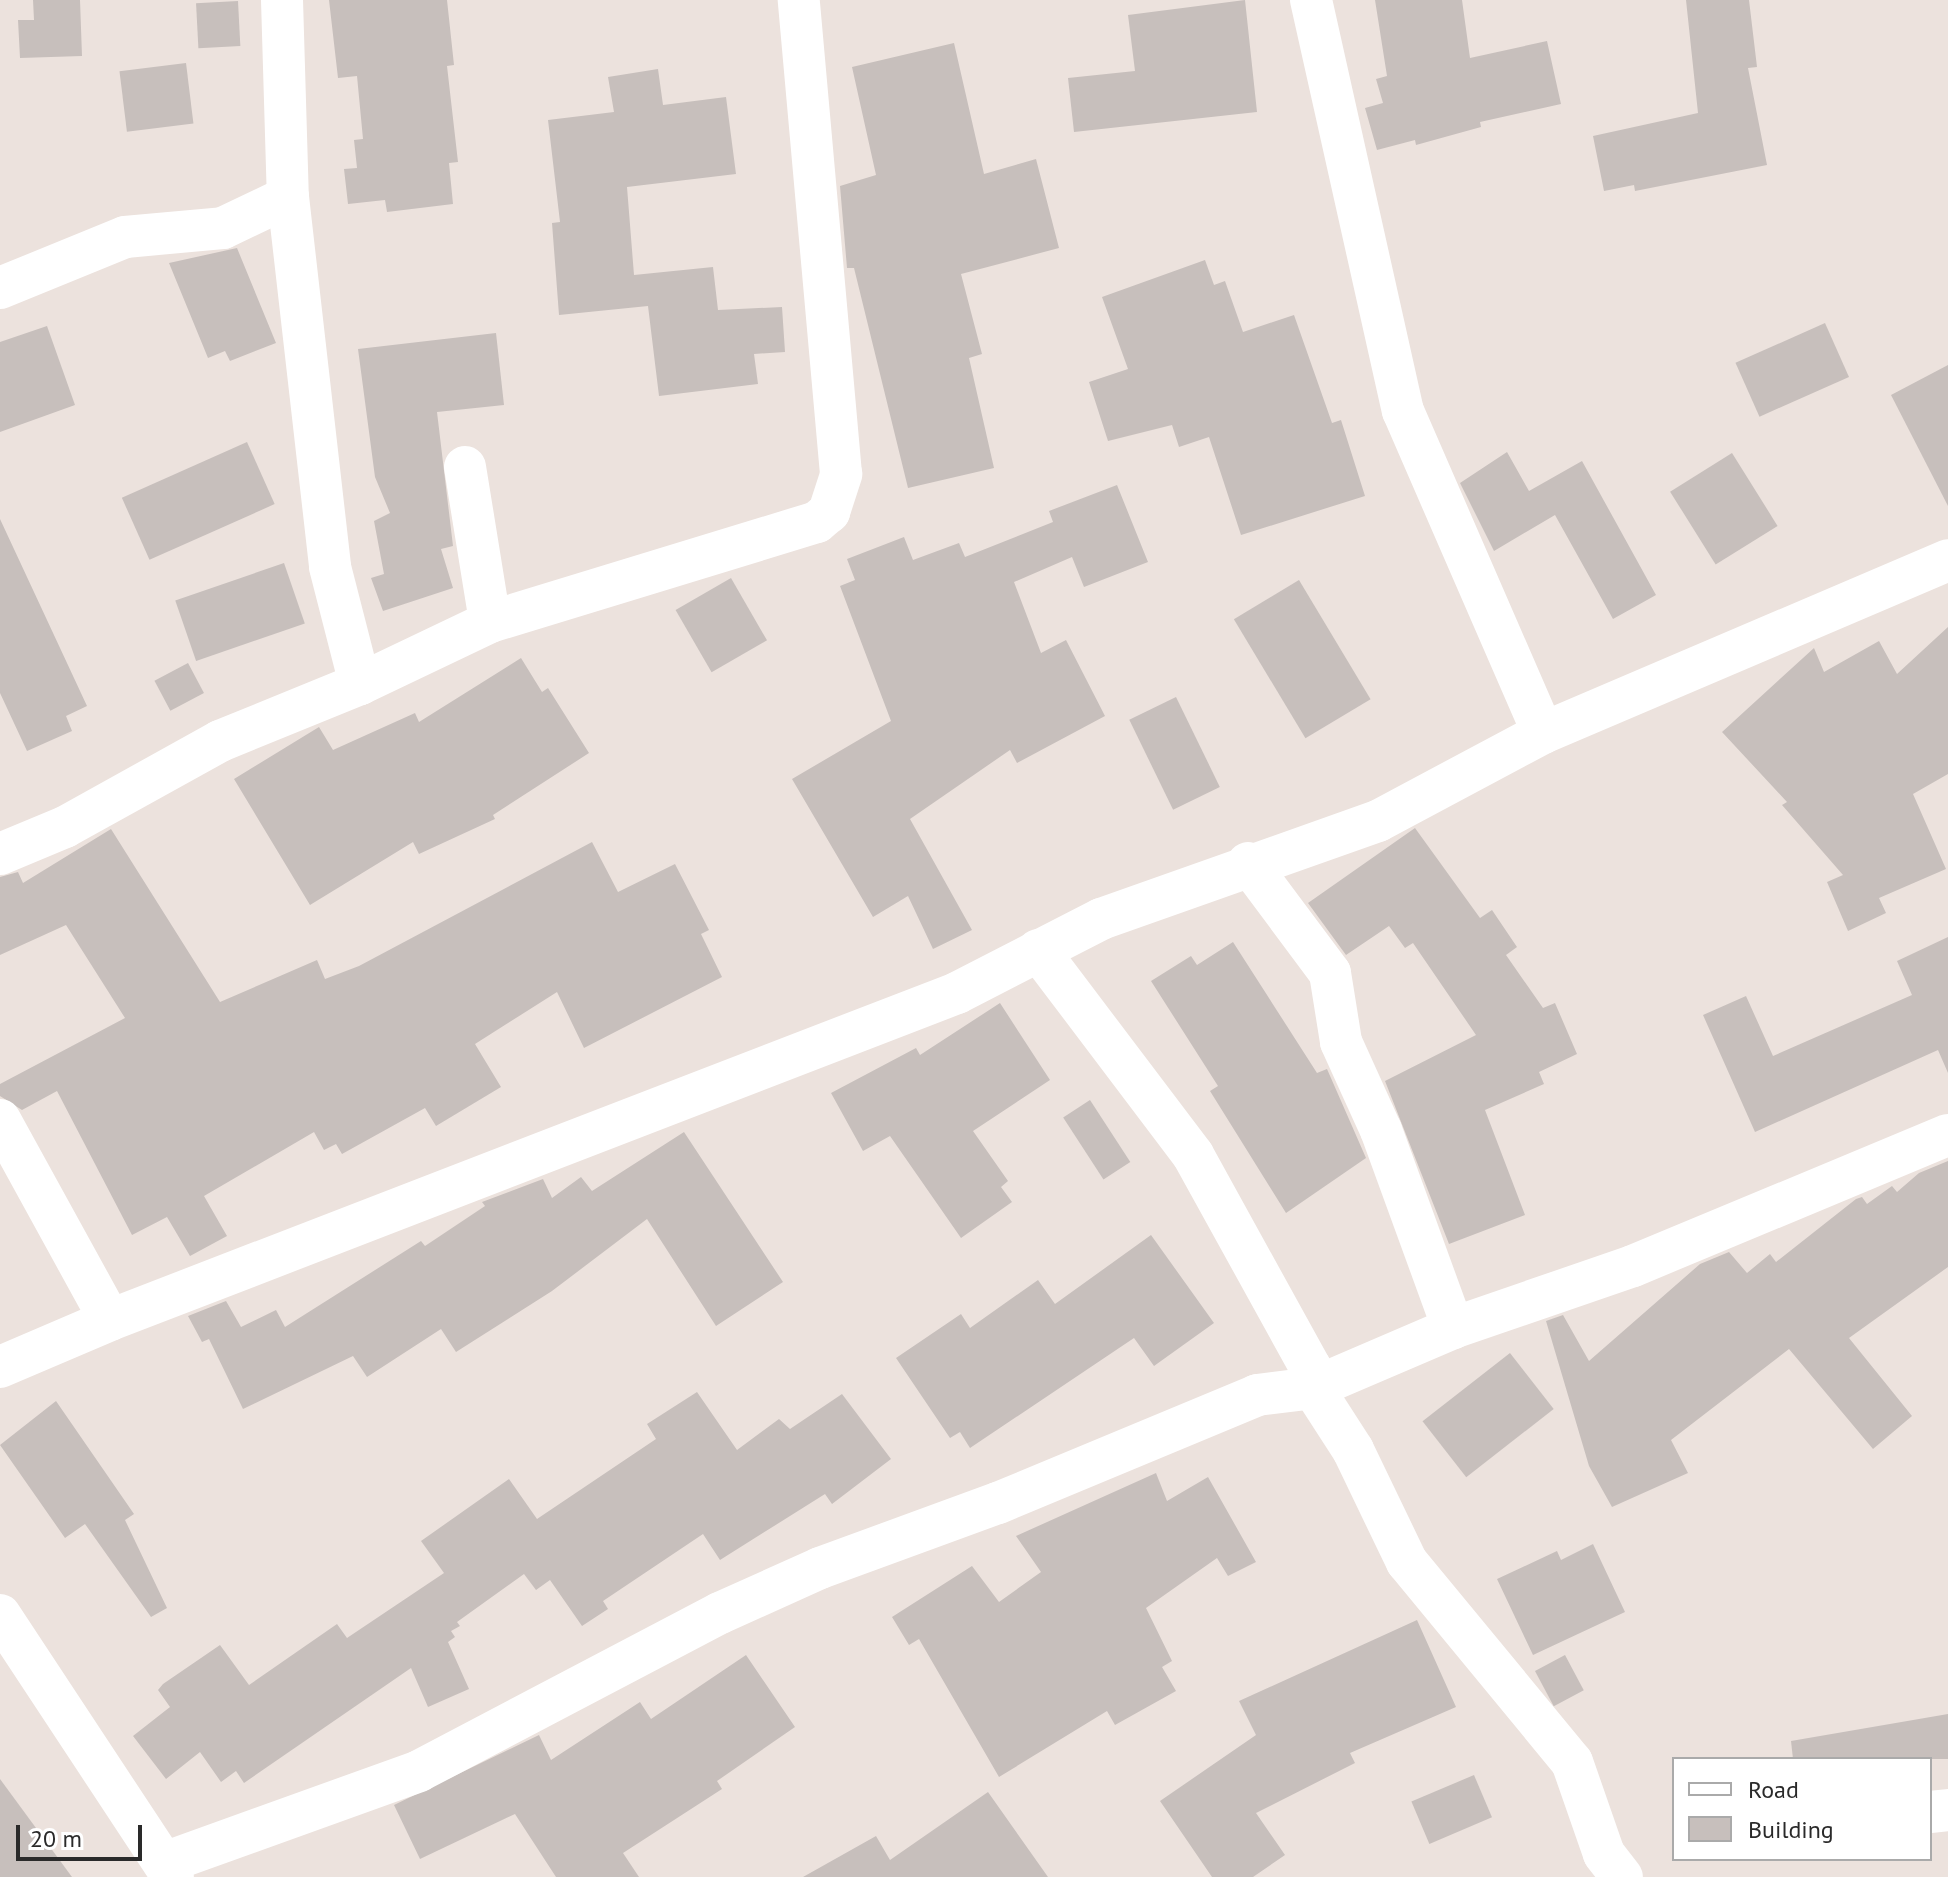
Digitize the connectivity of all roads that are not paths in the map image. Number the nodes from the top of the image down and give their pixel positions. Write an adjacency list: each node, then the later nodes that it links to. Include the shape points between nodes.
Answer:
1 (282, 0): 4 (street)
2 (799, 0): 8 (street, via 841,474 837,500 817,522)
3 (1311, 0): 10 (street, via 1403,411)
4 (288, 197): 5 (street, via 223,228 125,237); 9 (street, via 330,567)
5 (0, 288)
6 (465, 467): 8 (street)
7 (1948, 560): 10 (street)
8 (490, 622): 9 (street)
9 (360, 684): 11 (street, via 220,741 65,827)
10 (1543, 733): 12 (street, via 1378,821)
11 (0, 854)
12 (1248, 863): 13 (street, via 1101,919); 17 (street, via 1330,973 1341,1042 1381,1130)
13 (1038, 950): 16 (street, via 957,993); 19 (street, via 1193,1155 1310,1367)
14 (0, 1120): 16 (street)
15 (1948, 1135): 17 (street, via 1633,1266)
16 (110, 1320): 18 (street)
17 (1453, 1328): 19 (street)
18 (0, 1367)
19 (1313, 1388): 21 (street, via 1257,1395 998,1503 820,1568 720,1613 419,1771); 22 (street, via 1353,1450 1407,1562 1572,1762 1604,1854)
20 (0, 1615): 21 (street)
21 (168, 1870)
22 (1622, 1877)

